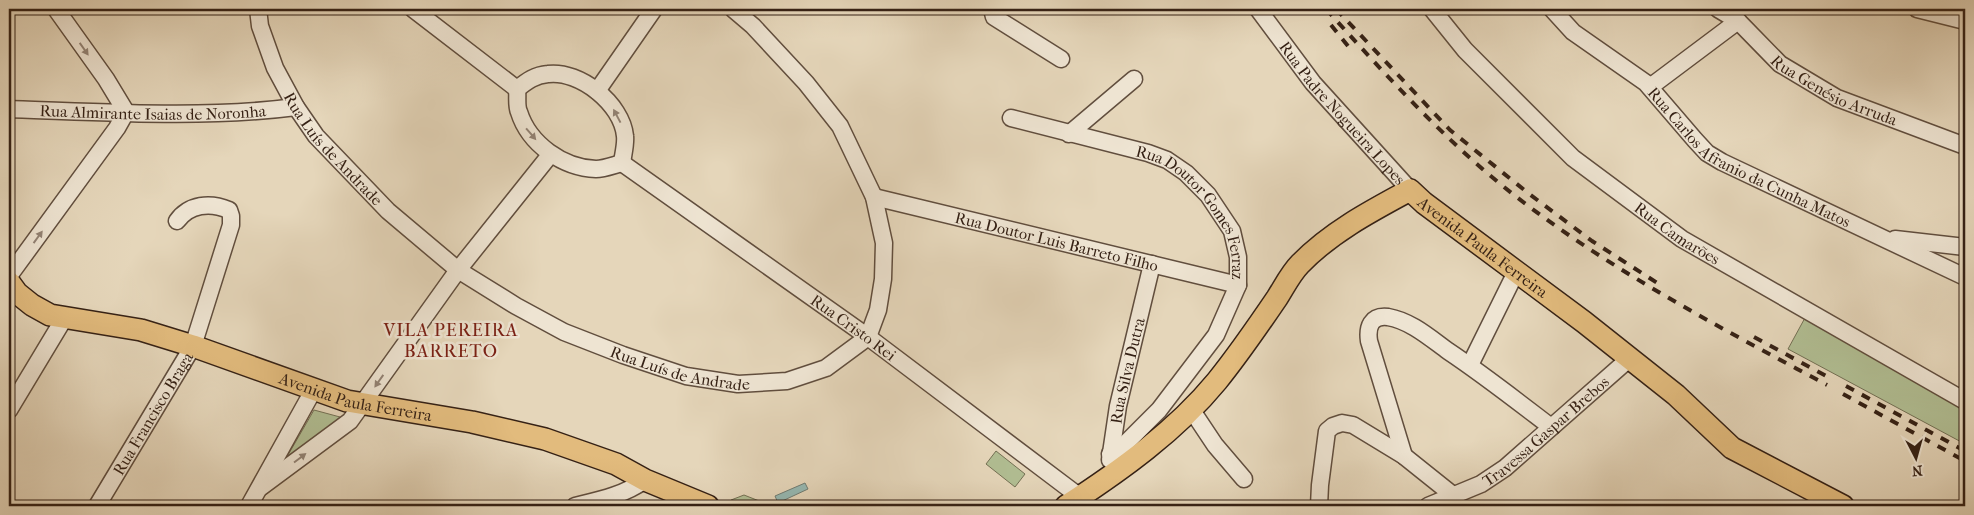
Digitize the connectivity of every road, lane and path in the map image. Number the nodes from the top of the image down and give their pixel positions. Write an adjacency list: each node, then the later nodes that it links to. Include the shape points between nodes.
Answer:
1 (56, 9): 21 (street, one-way to 21)
2 (258, 9): 19 (street, Rua Luís de Andrade, via 260,26 275,68)
3 (412, 9): 17 (street)
4 (654, 9): 18 (street)
5 (733, 9): 28 (street, via 800,76 840,126)
6 (992, 9): 14 (street, via 994,17)
7 (1258, 9): 27 (street, Rua Padre Nogueira Lopes, via 1313,83)
8 (1432, 9): 46 (street, Rua Camarões, via 1465,50 1573,158 1682,239)
9 (1552, 9): 16 (street, Rua Carlos Afranio da Cunha Matos, via 1573,32)
10 (1718, 9): 12 (street, Rua Genésio Arruda)
11 (1917, 9): 13 (street)
12 (1738, 21): 16 (street); 24 (street, Rua Genésio Arruda, via 1780,64 1837,98)
13 (1965, 21)
14 (1061, 59)
15 (1134, 80): 23 (street)
16 (1650, 87): 30 (street, Rua Carlos Afranio da Cunha Matos, via 1695,140 1722,162)
17 (517, 89): 18 (street, via 530,78 548,74 570,76); 25 (street, one-way to 25, via 518,111 527,129)
18 (597, 91): 26 (street, one-way to 18, via 625,137 619,116)
19 (296, 107): 21 (street, Rua Almirante Isaias de Noronha, via 255,112); 34 (street, Rua Luís de Andrade, via 316,136 388,211)
20 (9, 109): 21 (street, Rua Almirante Isaias de Noronha)
21 (126, 112): 36 (street, one-way to 21)
22 (1011, 118): 23 (street, Rua Doutor Gomes Ferraz)
23 (1069, 134): 39 (street, Rua Doutor Gomes Ferraz, via 1148,153 1167,160 1186,173 1208,195 1232,231 1238,257)
24 (1960, 141)
25 (550, 155): 26 (street, via 578,168 598,169); 34 (street)
26 (622, 163): 41 (street, Rua Cristo Rei)
27 (1410, 190): 35 (main road, Avenida Paula Ferreira); 48 (main road, Avenida Paula Ferreira, via 1366,213 1299,265 1242,348)
28 (874, 197): 32 (street, Rua Doutor Luis Barreto Filho); 41 (street, via 884,243 884,279)
29 (177, 221): 42 (street, Rua Francisco Braga, via 188,210 210,205 229,210 231,216 231,225)
30 (1883, 238): 31 (street); 33 (street, Rua Carlos Afranio da Cunha Matos)
31 (1965, 247): 33 (street)
32 (1152, 264): 39 (street, Rua Doutor Luis Barreto Filho); 51 (street, Rua Silva Dutra, via 1118,406)
33 (1947, 268): 37 (street, Rua Carlos Afranio da Cunha Matos)
34 (458, 270): 41 (street, Rua Luís de Andrade, via 564,332 686,376 738,384 787,381 826,368); 47 (street, one-way to 47)
35 (1516, 272): 43 (main road, Avenida Paula Ferreira); 44 (street)
36 (9, 276)
37 (1965, 277)
38 (9, 282): 40 (main road, Avenida Paula Ferreira, via 17,293 42,312)
39 (1238, 285): 51 (street, Rua Doutor Gomes Ferraz, via 1216,335 1159,410 1125,444)
40 (64, 317): 42 (main road, Avenida Paula Ferreira, via 141,330); 49 (street)
41 (868, 337): 58 (street, Rua Cristo Rei)
42 (193, 346): 45 (main road, Avenida Paula Ferreira); 59 (street, Rua Francisco Braga)
43 (1630, 358): 50 (street, Travessa Gaspar Brebos); 65 (main road, Avenida Paula Ferreira, via 1676,395 1732,448)
44 (1470, 365): 50 (street); 52 (street, via 1415,328 1387,317 1372,321 1369,341)
45 (314, 389): 47 (main road, Avenida Paula Ferreira); 56 (street)
46 (1965, 400)
47 (363, 404): 55 (main road, Avenida Paula Ferreira, via 472,422 545,439 616,464); 56 (street, one-way to 47, via 350,421)
48 (1191, 409): 53 (main road, Avenida Paula Ferreira); 54 (street, via 1215,445)
49 (9, 410)
50 (1551, 427): 57 (street, Travessa Gaspar Brebos, via 1505,468)
51 (1110, 454): 53 (street, Rua Silva Dutra)
52 (1404, 456): 57 (street); 63 (street, via 1352,425 1342,423 1333,426 1325,439)
53 (1110, 478): 58 (main road, Avenida Paula Ferreira)
54 (1244, 479)
55 (645, 480): 61 (street, via 631,490); 62 (main road, Avenida Paula Ferreira)
56 (261, 487): 60 (street)
57 (1454, 496): 64 (street, Travessa Gaspar Brebos)
58 (1073, 502)
59 (96, 506)
60 (249, 506)
61 (575, 506)
62 (708, 506)
63 (1319, 506)
64 (1428, 506)
65 (1843, 506)

